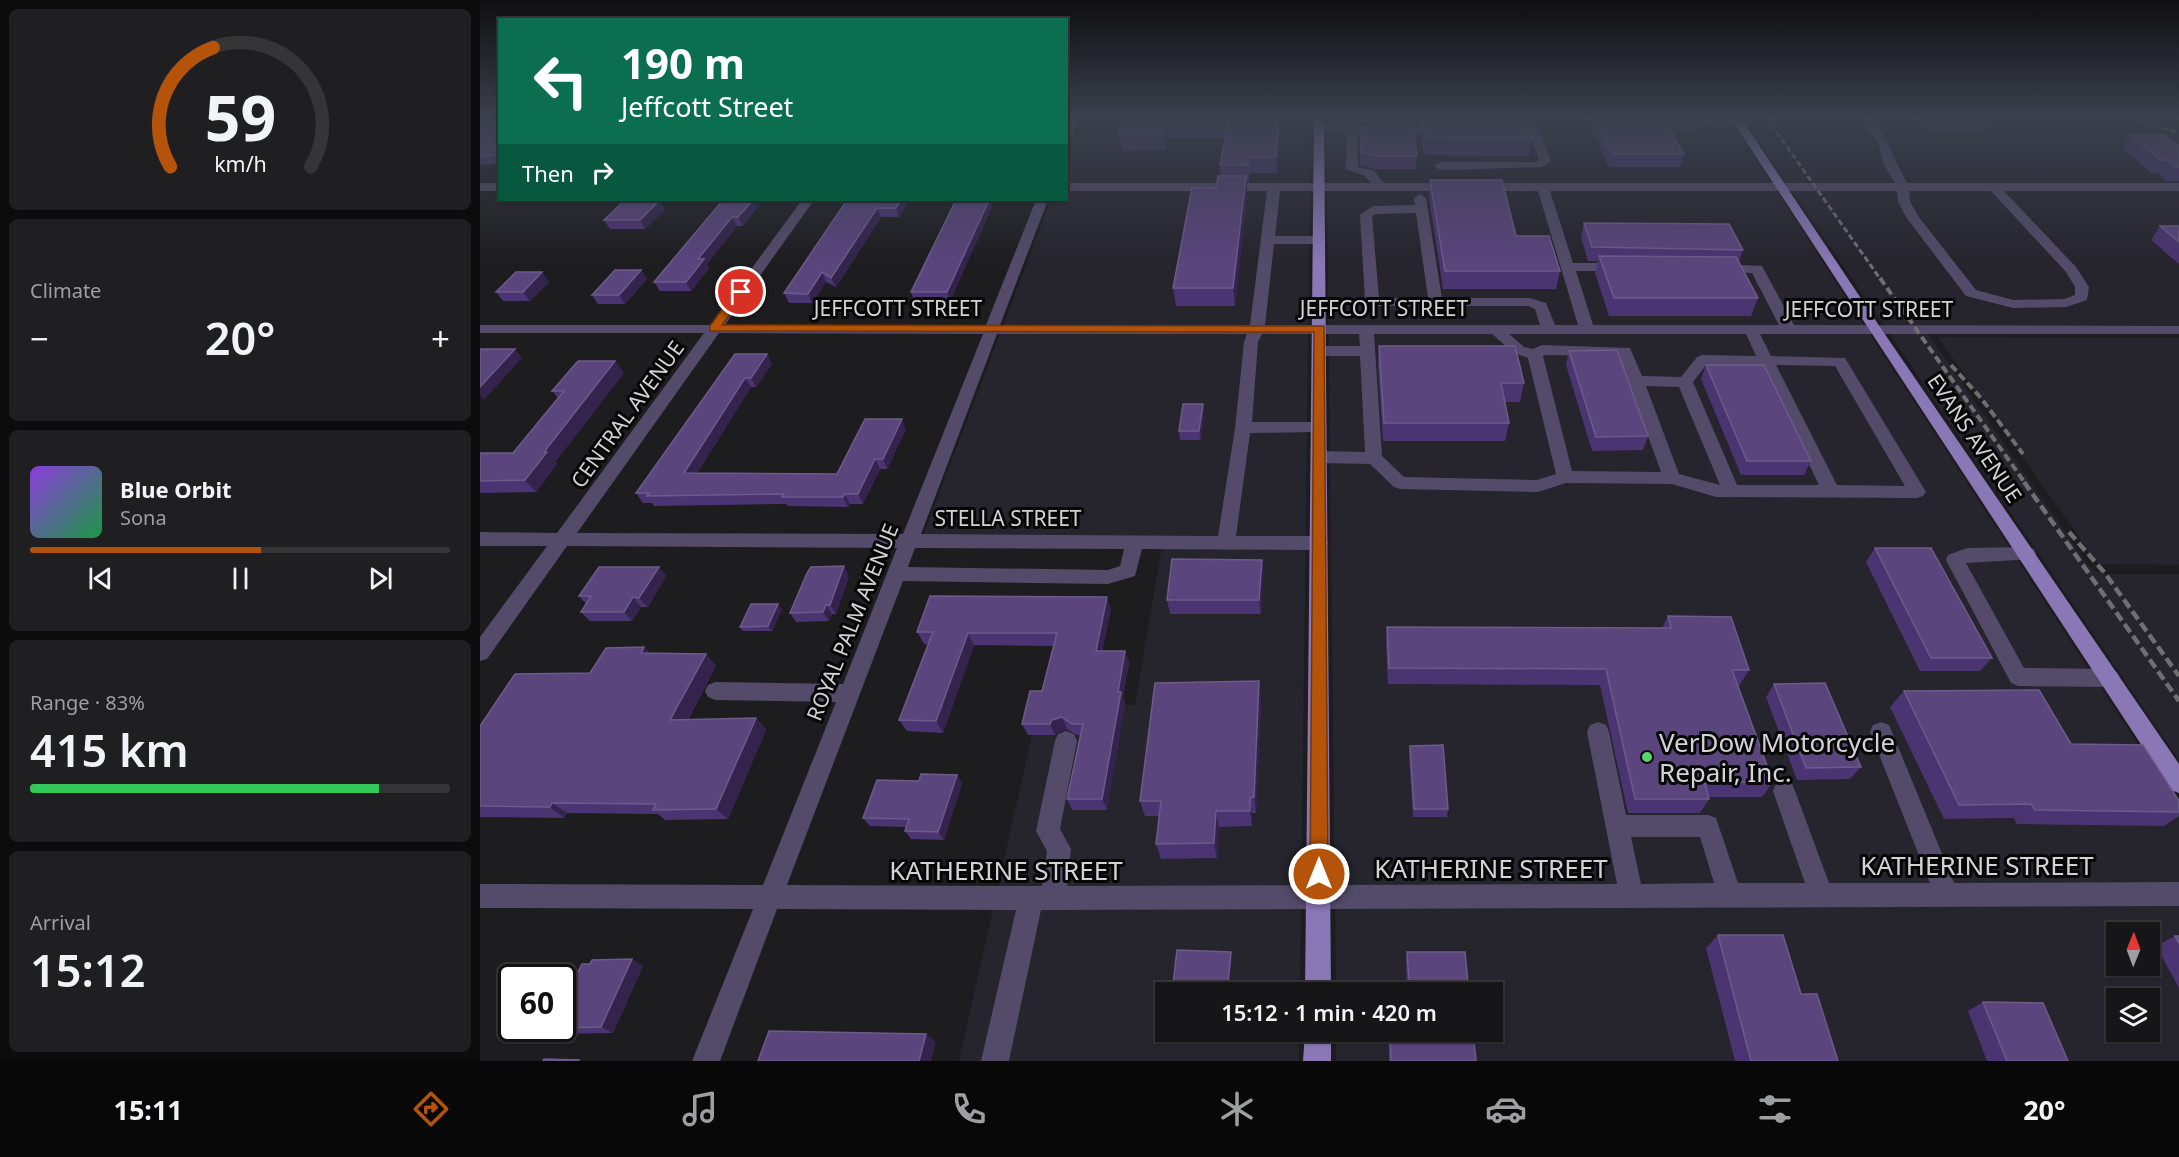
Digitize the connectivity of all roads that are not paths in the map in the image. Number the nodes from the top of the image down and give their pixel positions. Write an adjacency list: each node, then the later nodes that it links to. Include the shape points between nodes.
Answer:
1 (1320, 167): 17 (main road)
2 (1352, 167): 11 (street, via 1369,173)
3 (1539, 167): 6 (street)
4 (1767, 167): 13 (main road, EVANS AVENUE)
5 (1891, 167): 14 (street)
6 (1545, 186): 12 (street); 13 (street); 24 (street)
7 (480, 187): 8 (street)
8 (498, 187)
9 (1068, 187): 10 (street)
10 (1274, 187): 17 (street); 22 (street)
11 (1375, 187): 12 (street); 17 (street); 20 (street)
12 (1419, 187): 21 (street)
13 (1780, 187): 14 (street); 40 (main road, EVANS AVENUE)
14 (1903, 187): 15 (street); 15 (street, via 1904,201 1912,217 1971,293 2013,303 2066,303 2082,297 2082,287 2071,270)
15 (1994, 187): 16 (street)
16 (2179, 187)
17 (1320, 188): 23 (main road)
18 (807, 201): 28 (street, CENTRAL AVENUE)
19 (1042, 201): 34 (street, ROYAL PALM AVENUE)
20 (1373, 210): 21 (street); 27 (street, via 1366,215 1372,300)
21 (1422, 210): 27 (street)
22 (1268, 240): 23 (street); 31 (street)
23 (1320, 240): 29 (main road)
24 (1568, 267): 25 (street); 37 (street)
25 (1639, 268)
26 (1710, 268): 39 (street, via 1757,269)
27 (1436, 302): 33 (street); 36 (street, via 1530,302 1541,306)
28 (714, 328): 30 (street, JEFFCOTT STREET); 34 (street, JEFFCOTT STREET); 57 (street, CENTRAL AVENUE)
29 (1320, 328): 31 (street, JEFFCOTT STREET); 32 (street, JEFFCOTT STREET); 42 (main road)
30 (480, 329)
31 (1257, 329): 34 (street, JEFFCOTT STREET); 49 (street, via 1251,342)
32 (1366, 329): 33 (street, JEFFCOTT STREET); 43 (street)
33 (1440, 329): 35 (street, JEFFCOTT STREET)
34 (992, 330): 58 (street, ROYAL PALM AVENUE)
35 (1496, 330): 36 (street, JEFFCOTT STREET); 44 (street, via 1519,350)
36 (1549, 330): 37 (street, JEFFCOTT STREET)
37 (1587, 330): 38 (street, JEFFCOTT STREET)
38 (1751, 330): 39 (street, JEFFCOTT STREET); 45 (street)
39 (1789, 330): 40 (street, JEFFCOTT STREET)
40 (1875, 330): 41 (street, JEFFCOTT STREET); 62 (main road, EVANS AVENUE)
41 (2179, 330)
42 (1320, 351): 43 (street); 48 (main road)
43 (1367, 351): 51 (street)
44 (1535, 355): 46 (street, via 1542,350 1625,351); 52 (street)
45 (1766, 360): 47 (street, via 1702,360); 55 (street); 55 (street, via 1840,361 1917,492)
46 (1636, 381): 47 (street); 53 (street)
47 (1685, 382): 54 (street)
48 (1319, 427): 49 (street); 50 (main road)
49 (1243, 428): 60 (street)
50 (1319, 457): 51 (street); 61 (main road)
51 (1374, 458): 52 (street, via 1400,483 1538,486)
52 (1565, 477): 53 (street)
53 (1672, 478): 54 (street, via 1716,491)
54 (1731, 491): 55 (street)
55 (1831, 491)
56 (480, 539): 57 (street, STELLA STREET)
57 (561, 540): 58 (street, STELLA STREET); 64 (street, CENTRAL AVENUE)
58 (910, 541): 59 (street, STELLA STREET); 63 (street, ROYAL PALM AVENUE)
59 (1135, 541): 60 (street, STELLA STREET); 63 (street, via 1128,571 1108,577)
60 (1226, 543): 61 (street, STELLA STREET)
61 (1319, 543): 82 (main road)
62 (2027, 554): 65 (main road, EVANS AVENUE); 65 (street, via 1967,555 1955,560 2018,677)
63 (897, 574): 67 (street, ROYAL PALM AVENUE)
64 (480, 653)
65 (2110, 678): 71 (main road, EVANS AVENUE)
66 (715, 691): 67 (street)
67 (850, 693): 80 (street, ROYAL PALM AVENUE)
68 (1598, 732): 73 (street)
69 (1881, 732): 75 (street)
70 (1066, 741): 81 (street, via 1048,831 1059,849)
71 (2179, 783)
72 (1784, 791): 74 (street)
73 (1617, 826): 77 (street, via 1708,826); 79 (street)
74 (1821, 894): 75 (street, KATHERINE STREET); 77 (street, KATHERINE STREET)
75 (1947, 894): 76 (street, KATHERINE STREET)
76 (2179, 894)
77 (1730, 895): 79 (street, KATHERINE STREET)
78 (480, 896): 80 (street, KATHERINE STREET)
79 (1630, 896): 82 (street, KATHERINE STREET)
80 (771, 898): 81 (street, KATHERINE STREET); 85 (street, ROYAL PALM AVENUE)
81 (1042, 898): 82 (street, KATHERINE STREET); 86 (street)
82 (1319, 898): 83 (main road)
83 (1318, 982)
84 (1318, 1042): 87 (main road)
85 (706, 1061)
86 (996, 1061)
87 (1317, 1061)

